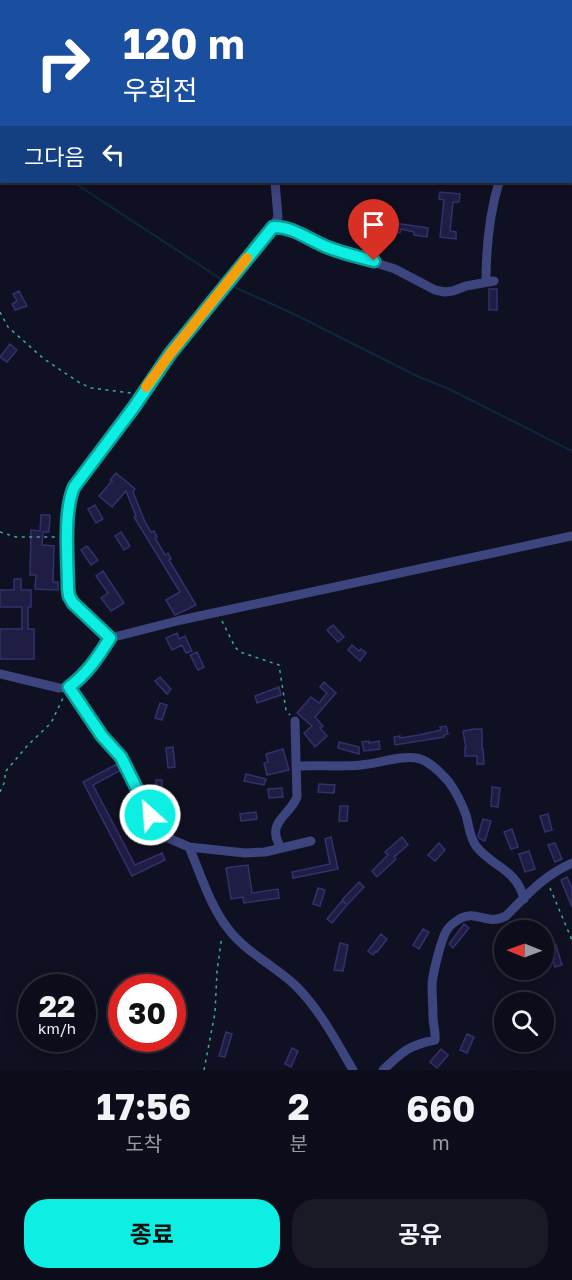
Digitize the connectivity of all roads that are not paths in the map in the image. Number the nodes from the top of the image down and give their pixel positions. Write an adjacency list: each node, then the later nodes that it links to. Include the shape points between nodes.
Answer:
1 (275, 183): 3 (street, via 278,217)
2 (500, 183): 3 (street, via 488,234 490,282 453,291 435,290 394,269 325,247 287,228)
3 (273, 227): 5 (street, via 170,354 74,487 68,537 69,596)
4 (572, 536): 5 (street)
5 (110, 638): 7 (street, via 90,668)
6 (0, 674): 7 (street)
7 (69, 687): 11 (street, via 121,757 159,834)
8 (295, 721): 9 (street)
9 (297, 766): 12 (street, via 297,797 276,831); 14 (street, via 362,765 405,758 417,758 428,764 439,771 458,798 476,845 512,876)
10 (311, 840): 12 (street)
11 (189, 847): 12 (street, via 246,853); 15 (street, via 212,902 229,930 309,1000)
12 (281, 848)
13 (572, 863): 14 (street, via 545,877)
14 (524, 899): 16 (street, via 500,919 492,921 471,915 445,932 432,984 435,1040 406,1050)
15 (353, 1070)
16 (382, 1070)

